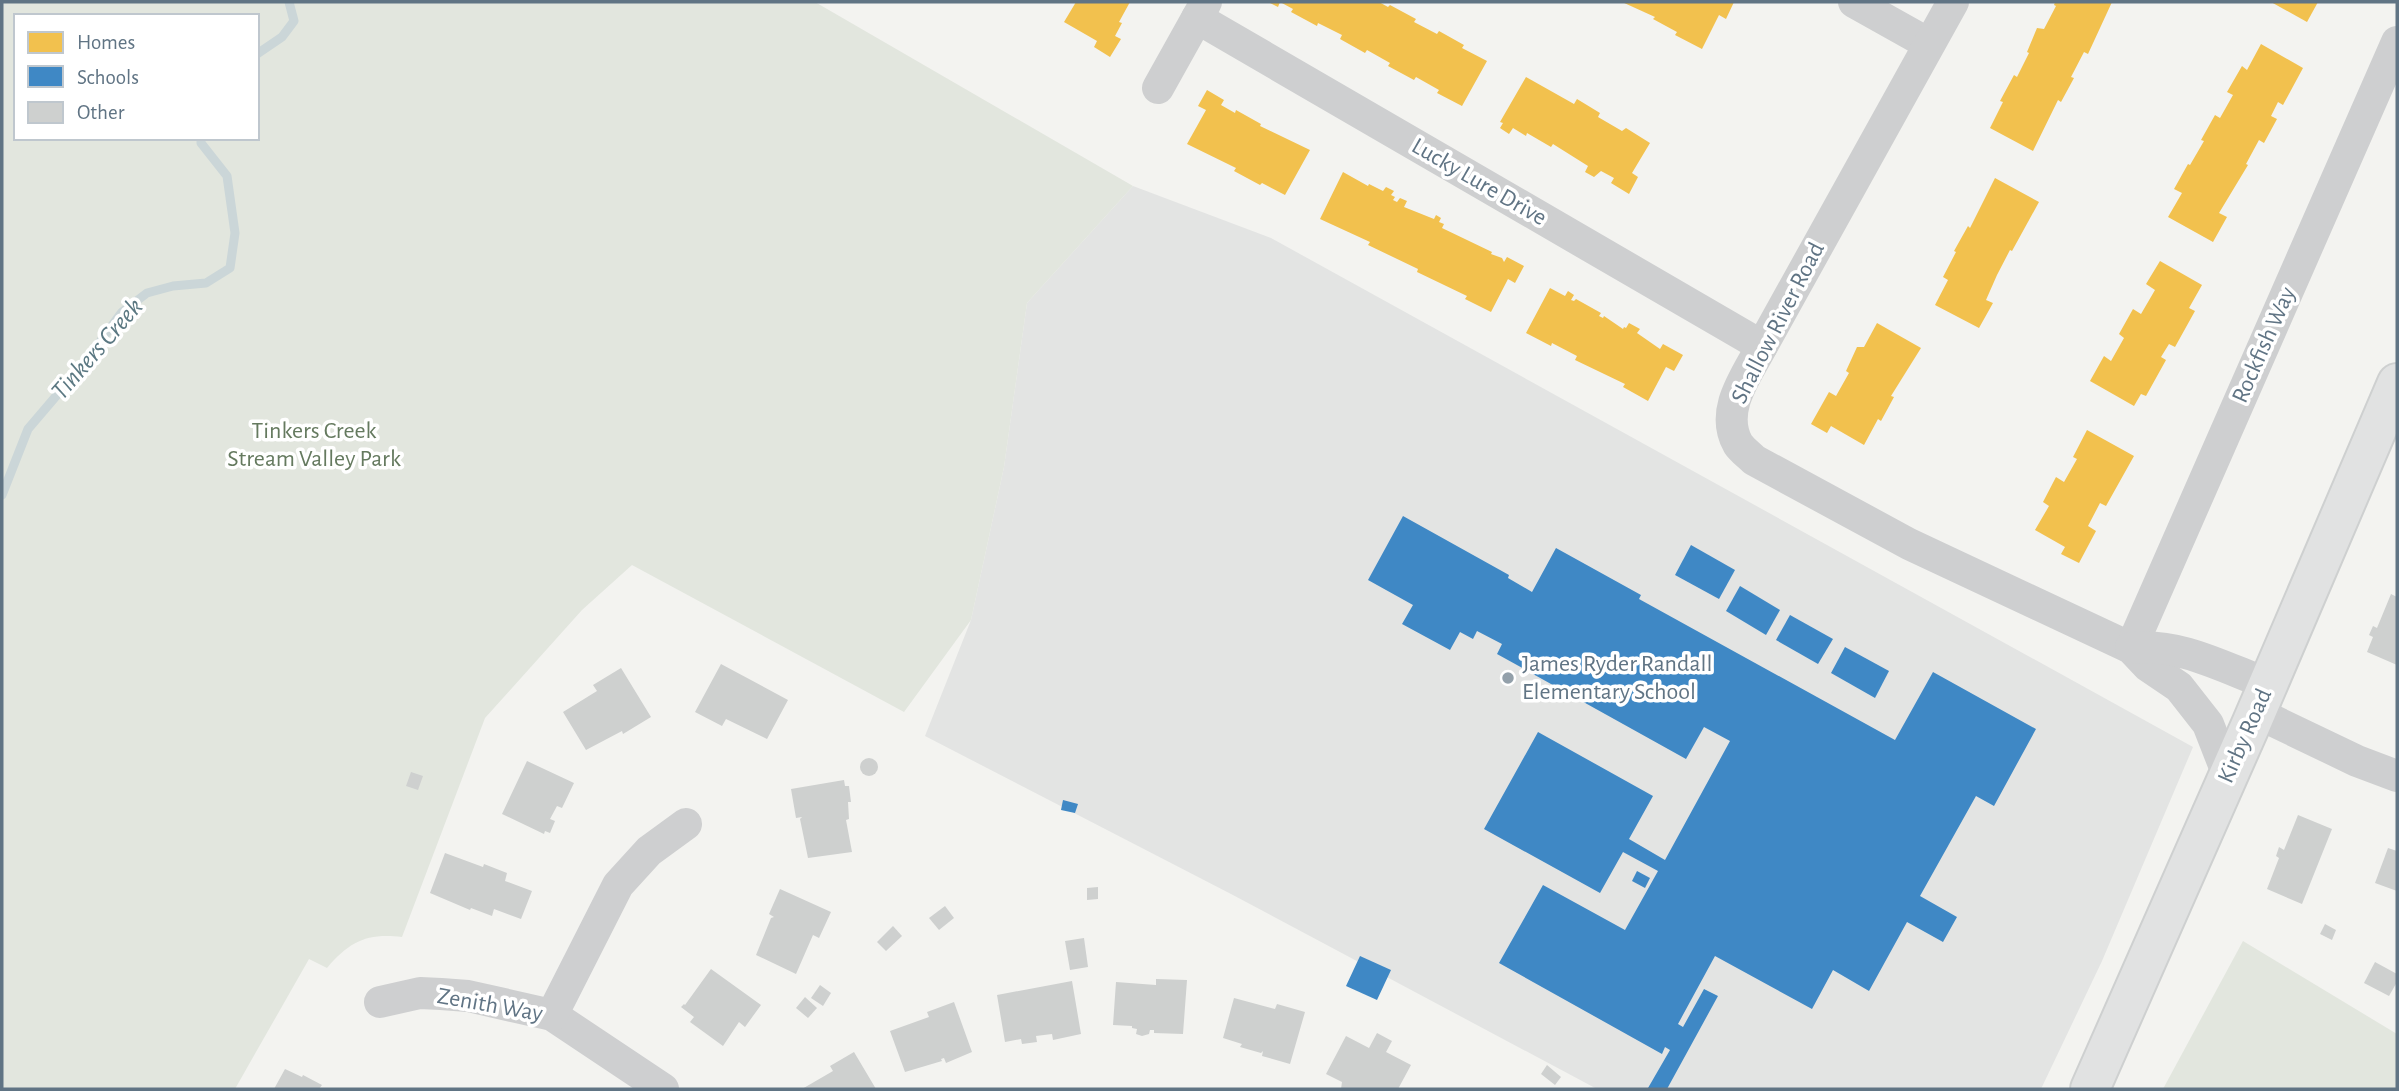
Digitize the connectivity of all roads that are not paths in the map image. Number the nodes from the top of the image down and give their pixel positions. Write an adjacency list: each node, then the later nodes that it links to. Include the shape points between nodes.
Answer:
1 (1854, 2): 5 (street)
2 (1953, 2): 5 (street, Shallow River Road)
3 (1202, 10): 6 (street); 7 (street, Lucky Lure Drive)
4 (2397, 41): 9 (street, Rockfish Way)
5 (1929, 44): 7 (street, Shallow River Road)
6 (1158, 88)
7 (1762, 346): 9 (street, Shallow River Road, via 1732,404 1738,444 1754,460 1909,544)
8 (2397, 383): 10 (main road, Kirby Road)
9 (2131, 648): 10 (street, Shallow River Road, via 2151,645 2182,652); 11 (street, Shallow River Road, via 2179,687 2208,724)
10 (2262, 698): 11 (main road, Kirby Road); 12 (street, Shallow River Road, via 2357,761)
11 (2228, 775): 17 (main road, Kirby Road)
12 (2397, 776)
13 (686, 824): 15 (street, via 649,851 618,885)
14 (380, 1002): 15 (street, Zenith Way, via 420,993 468,996)
15 (552, 1015): 16 (street, Zenith Way)
16 (663, 1089)
17 (2090, 1089)

